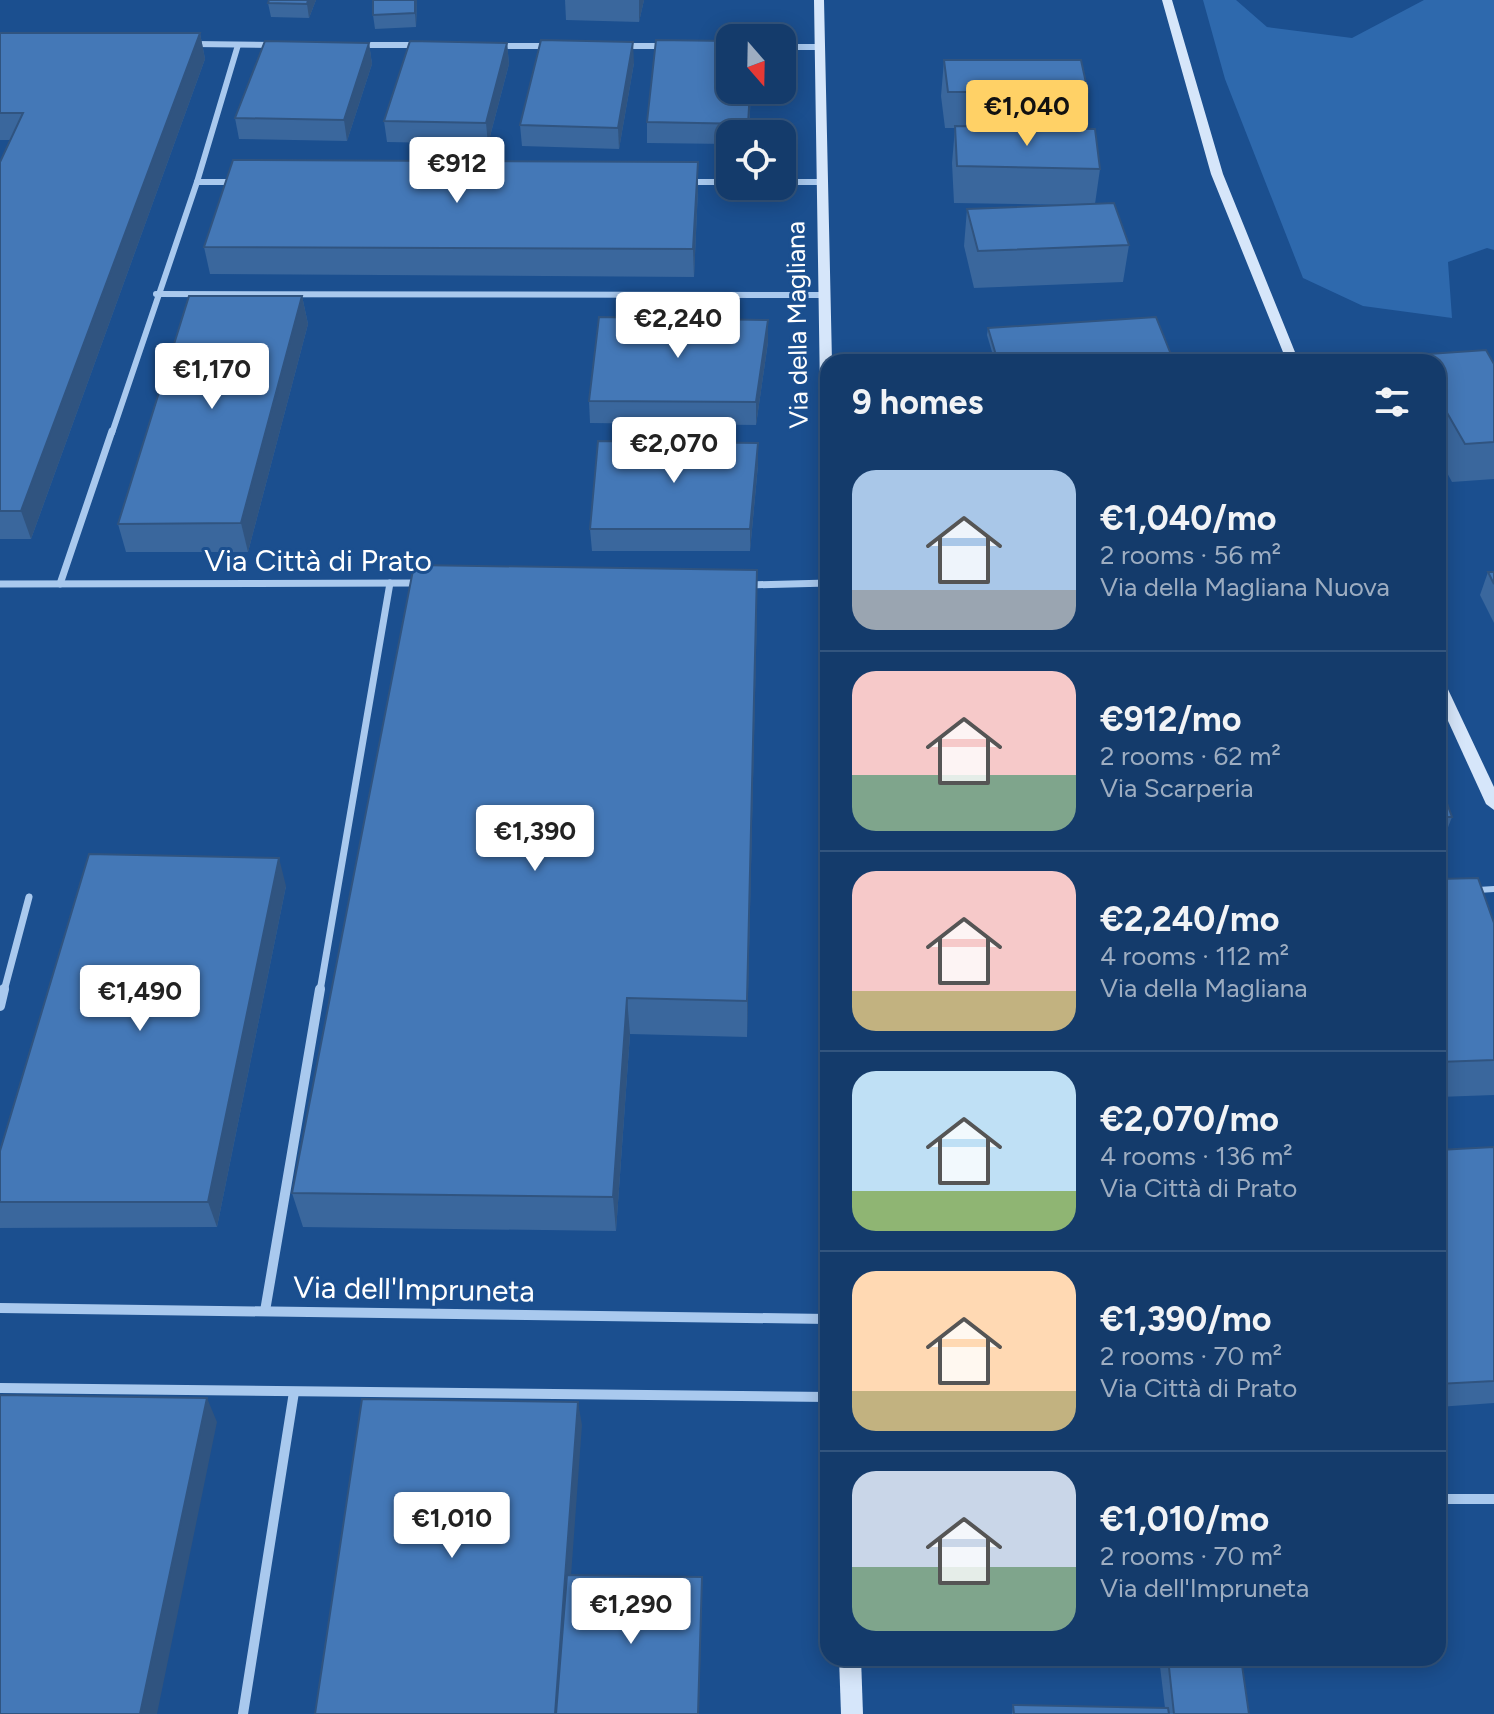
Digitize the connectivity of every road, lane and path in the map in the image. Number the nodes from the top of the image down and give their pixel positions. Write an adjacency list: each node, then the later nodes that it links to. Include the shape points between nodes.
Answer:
1 (819, 0): 13 (main road, Via della Magliana)
2 (1167, 0): 23 (main road, via 1217,174)
3 (190, 44): 4 (street)
4 (238, 45): 5 (street); 14 (street)
5 (285, 45)
6 (349, 45): 7 (street)
7 (428, 45)
8 (492, 46): 9 (street)
9 (555, 46)
10 (619, 46): 11 (street)
11 (666, 46)
12 (796, 47): 13 (street)
13 (820, 47): 19 (main road, Via della Magliana)
14 (197, 182): 15 (street); 20 (street)
15 (244, 182)
16 (683, 182): 17 (street)
17 (716, 182)
18 (796, 182): 19 (street)
19 (821, 182): 21 (main road, Via della Magliana)
20 (156, 294): 21 (street); 28 (street)
21 (824, 295): 22 (main road, Via della Magliana)
22 (825, 354)
23 (1290, 354)
24 (390, 583): 25 (street, Via Città di Prato); 28 (street, Via Città di Prato); 37 (street)
25 (436, 583)
26 (820, 583): 29 (street)
27 (0, 584): 28 (street, Via Città di Prato)
28 (60, 584)
29 (736, 585)
30 (1446, 700): 31 (main road)
31 (1494, 804)
32 (1494, 889): 33 (lane)
33 (1470, 891)
34 (29, 897): 35 (street)
35 (0, 1006)
36 (0, 1308): 37 (street, Via dell'Impruneta)
37 (265, 1311): 38 (street, Via dell'Impruneta)
38 (820, 1319)
39 (0, 1388): 40 (street)
40 (294, 1392): 41 (street); 45 (street)
41 (820, 1397)
42 (1446, 1499): 43 (street)
43 (1494, 1499)
44 (850, 1666): 46 (main road)
45 (243, 1714)
46 (852, 1714)

